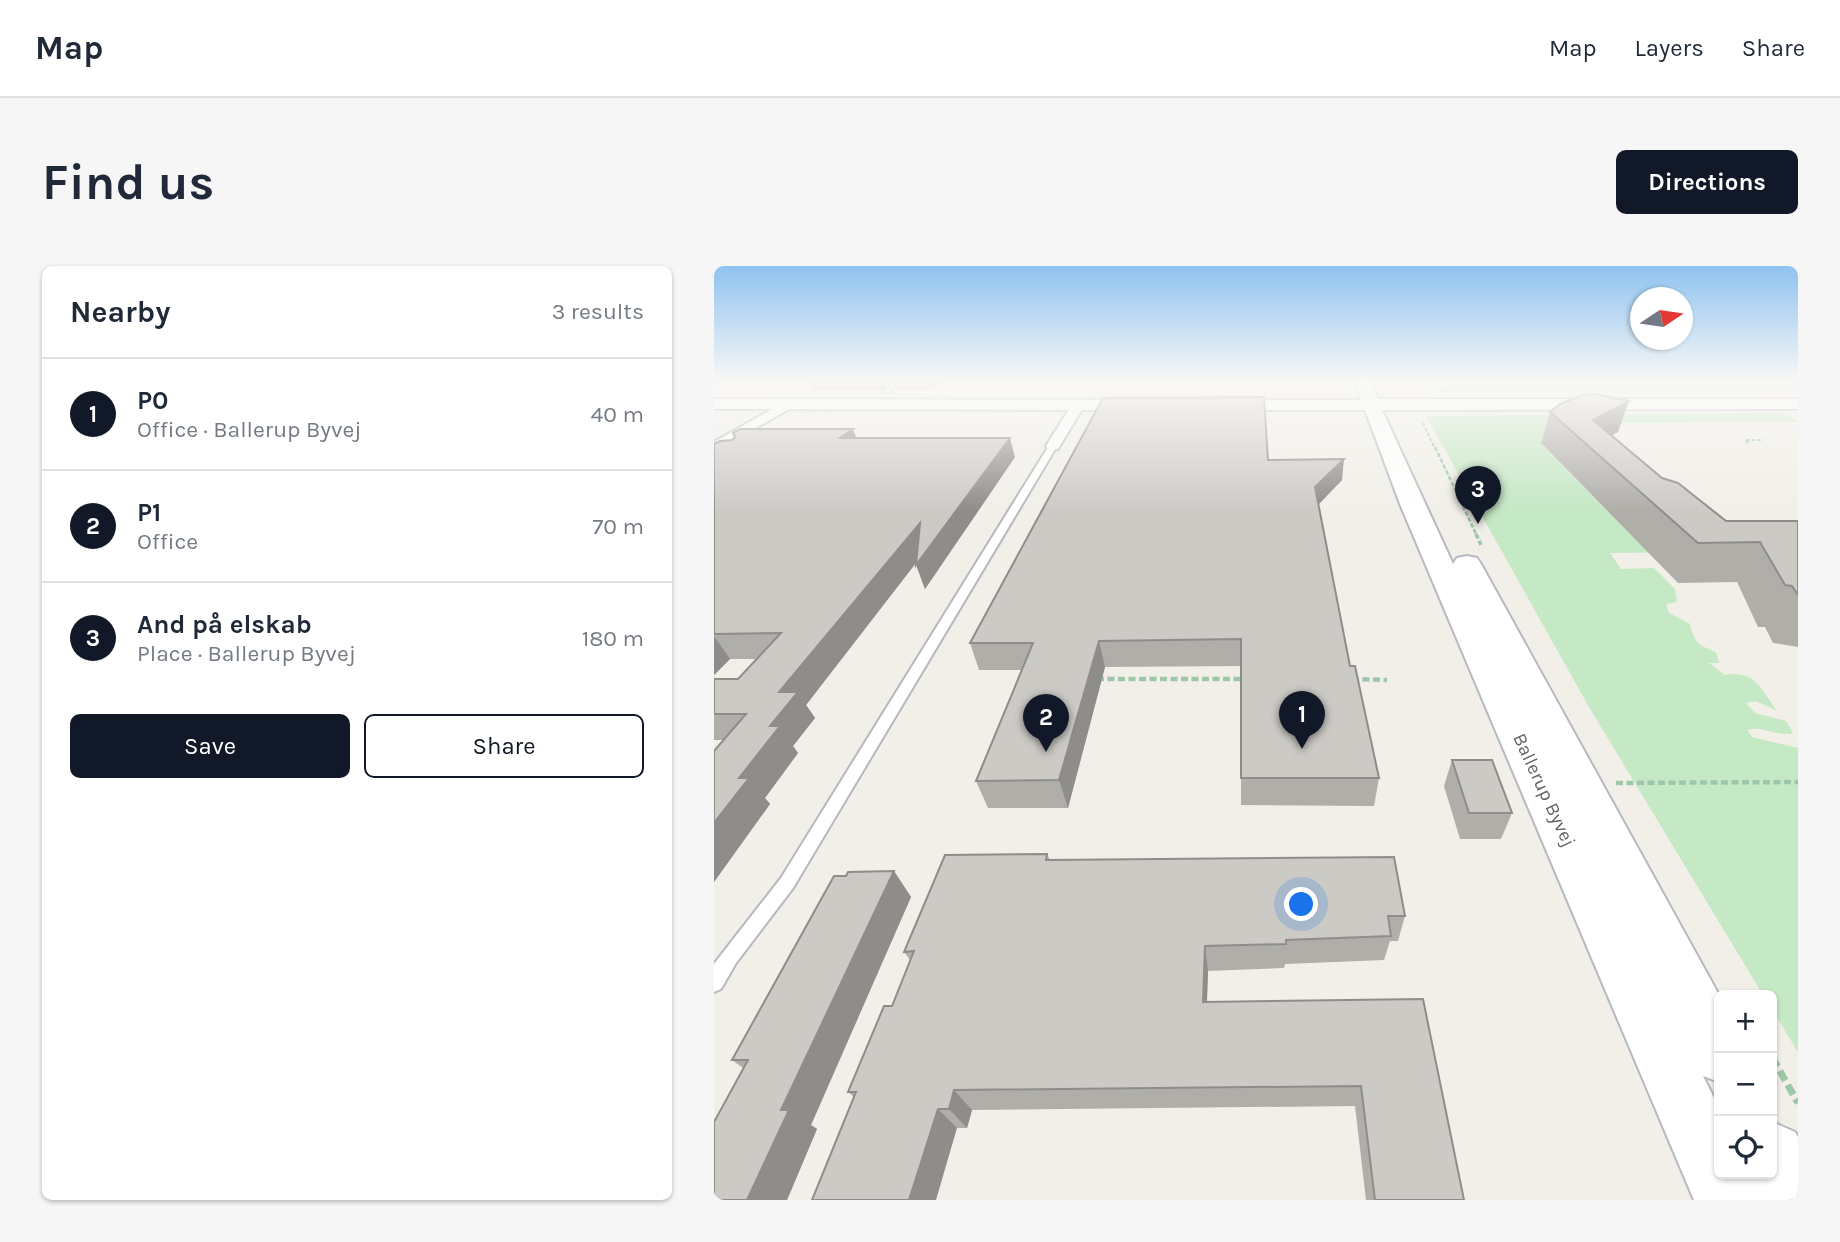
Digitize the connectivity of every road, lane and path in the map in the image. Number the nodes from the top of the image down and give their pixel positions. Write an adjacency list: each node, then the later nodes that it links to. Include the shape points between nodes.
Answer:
1 (755, 424): 9 (street)
2 (1067, 424): 8 (street)
3 (1391, 424): 22 (street, Ballerup Byvej)
4 (1402, 424): 5 (street)
5 (1405, 427)
6 (1763, 440): 7 (path, via 1745,440)
7 (1748, 443)
8 (1053, 446): 17 (lane, via 787,883)
9 (714, 448)
10 (1432, 486): 18 (street, Ballerup Byvej, via 1464,558)
11 (1097, 679): 12 (path)
12 (1249, 679)
13 (1345, 680): 14 (path)
14 (1387, 680)
15 (1798, 782): 16 (path)
16 (1615, 783)
17 (714, 982)
18 (1714, 1043)
19 (1777, 1066): 20 (path)
20 (1798, 1103)
21 (1777, 1165): 23 (street)
22 (1728, 1200)
23 (1795, 1200)

